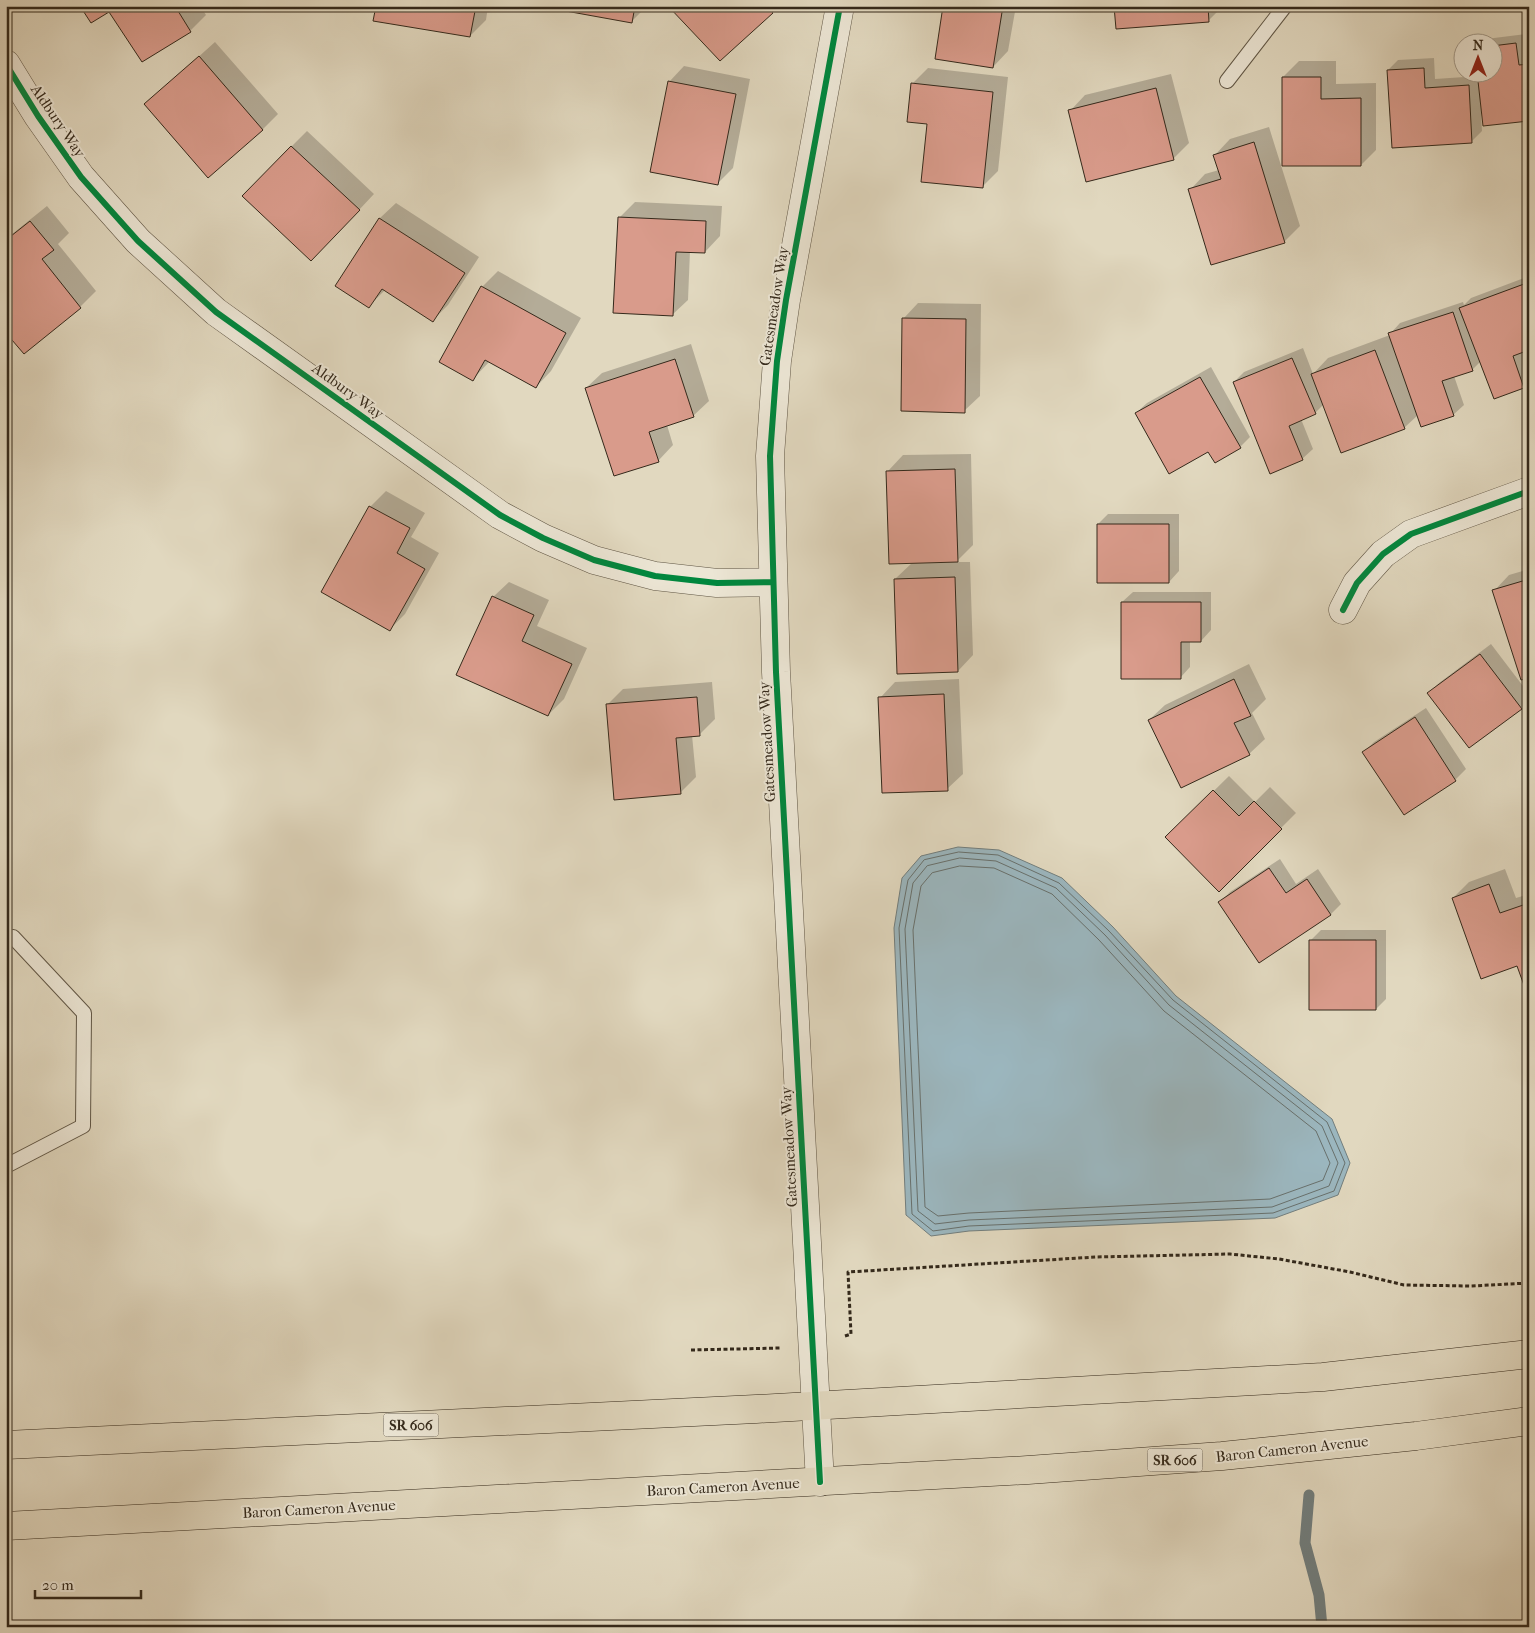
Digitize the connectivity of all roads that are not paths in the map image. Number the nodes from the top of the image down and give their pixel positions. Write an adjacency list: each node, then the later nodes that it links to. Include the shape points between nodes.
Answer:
1 (840, 6): 6 (street, Gatesmeadow Way, via 777,361 770,456)
2 (1285, 6): 4 (lane)
3 (6, 64): 6 (street, Aldbury Way, via 81,177 138,241 216,312 500,515 594,560 655,576 717,583)
4 (1227, 81)
5 (1529, 491): 7 (street, via 1411,534 1383,554 1357,583)
6 (772, 582): 11 (street, Gatesmeadow Way)
7 (1343, 610)
8 (13, 937): 9 (lane, via 84,1013 83,1126)
9 (6, 1166)
10 (1529, 1354): 11 (main road, SR 606, via 1322,1377)
11 (816, 1404): 13 (main road, SR 606); 14 (street, Gatesmeadow Way)
12 (1529, 1421): 14 (main road, Baron Cameron Avenue / SR 606, via 1222,1456)
13 (6, 1445)
14 (820, 1482): 15 (main road, Baron Cameron Avenue / SR 606)
15 (6, 1526)

